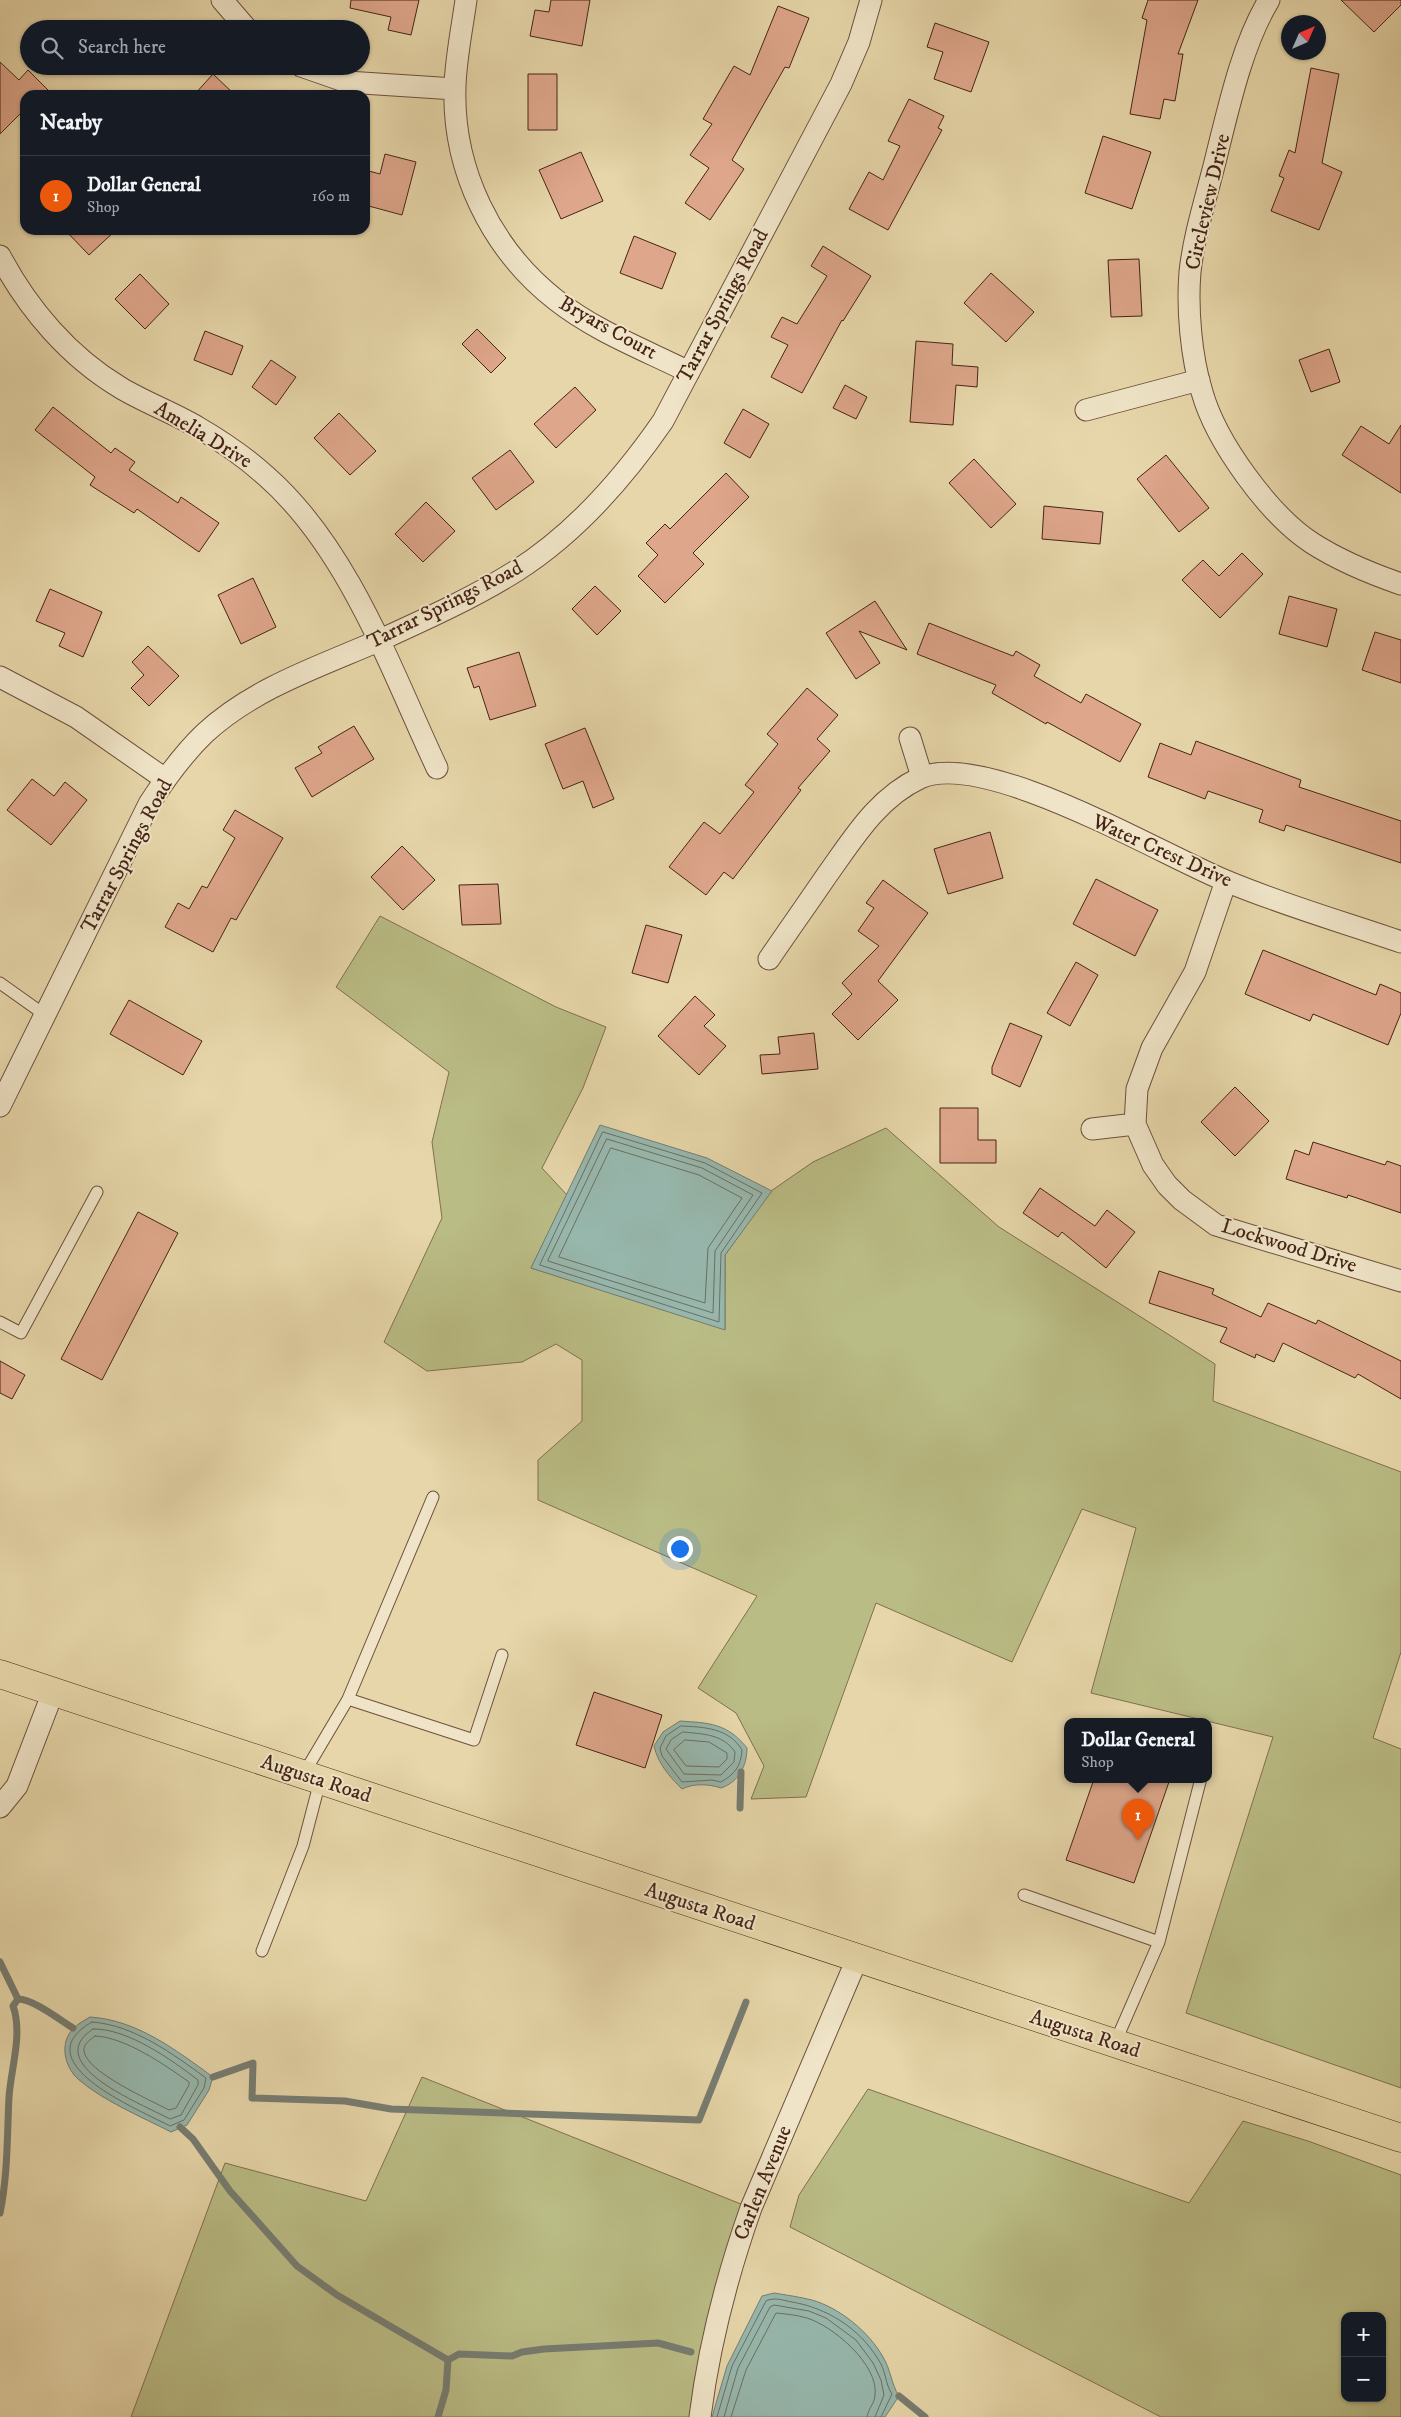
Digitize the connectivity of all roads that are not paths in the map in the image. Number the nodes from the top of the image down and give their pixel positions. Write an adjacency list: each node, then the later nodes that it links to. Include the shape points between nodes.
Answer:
1 (222, 0): 5 (street)
2 (466, 0): 7 (street, Bryars Court)
3 (871, 0): 9 (street, Tarrar Springs Road, via 859,42 841,84)
4 (1269, 0): 10 (street, Circleview Drive, via 1250,37 1222,134 1190,271 1190,311)
5 (239, 20)
6 (326, 75): 7 (street, via 347,82)
7 (455, 89): 9 (street, Bryars Court, via 459,143 470,184 499,240 520,266 556,301)
8 (0, 256): 13 (street, Amelia Drive, via 29,304 72,351 122,389 198,427 234,450 297,507 324,540 346,576)
9 (689, 372): 13 (street, Tarrar Springs Road, via 639,456 613,488 582,518 516,570 479,592)
10 (1198, 380): 11 (street); 12 (street, Circleview Drive, via 1211,416 1231,452 1253,485 1280,515 1310,542 1344,563)
11 (1086, 410)
12 (1401, 584)
13 (378, 641): 16 (street, Amelia Drive); 18 (street, Tarrar Springs Road, via 277,684 240,706 201,737)
14 (0, 678): 18 (street, via 76,717)
15 (910, 738): 17 (street)
16 (437, 768)
17 (922, 777): 19 (street, Water Crest Drive, via 945,772 967,773 1030,792); 21 (street, Water Crest Drive, via 902,788 878,808 858,831)
18 (165, 780): 23 (street, Tarrar Springs Road, via 149,804)
19 (1226, 881): 20 (street, Water Crest Drive); 25 (street, Lockwood Drive, via 1195,972 1152,1048 1136,1089)
20 (1401, 942)
21 (769, 959)
22 (0, 983): 23 (lane)
23 (45, 1015): 24 (street, Tarrar Springs Road)
24 (0, 1106)
25 (1135, 1124): 26 (street); 28 (street, Lockwood Drive, via 1153,1165 1167,1185 1216,1225)
26 (1092, 1129)
27 (97, 1192): 29 (lane, via 21,1333)
28 (1401, 1282)
29 (0, 1322)
30 (433, 1497): 34 (lane)
31 (502, 1655): 34 (lane, via 474,1740)
32 (0, 1674): 33 (main road, Augusta Road)
33 (53, 1692): 35 (main road, Augusta Road); 37 (street, via 17,1786)
34 (348, 1699): 35 (lane)
35 (311, 1778): 40 (lane, via 304,1846); 41 (main road, Augusta Road)
36 (1200, 1783): 39 (lane)
37 (0, 1807)
38 (1024, 1895): 39 (lane)
39 (1159, 1942): 42 (lane)
40 (262, 1950)
41 (857, 1959): 42 (main road, Augusta Road); 44 (street, Carlen Avenue, via 751,2208 711,2343)
42 (1114, 2043): 43 (main road, Augusta Road)
43 (1401, 2138)
44 (700, 2417)

